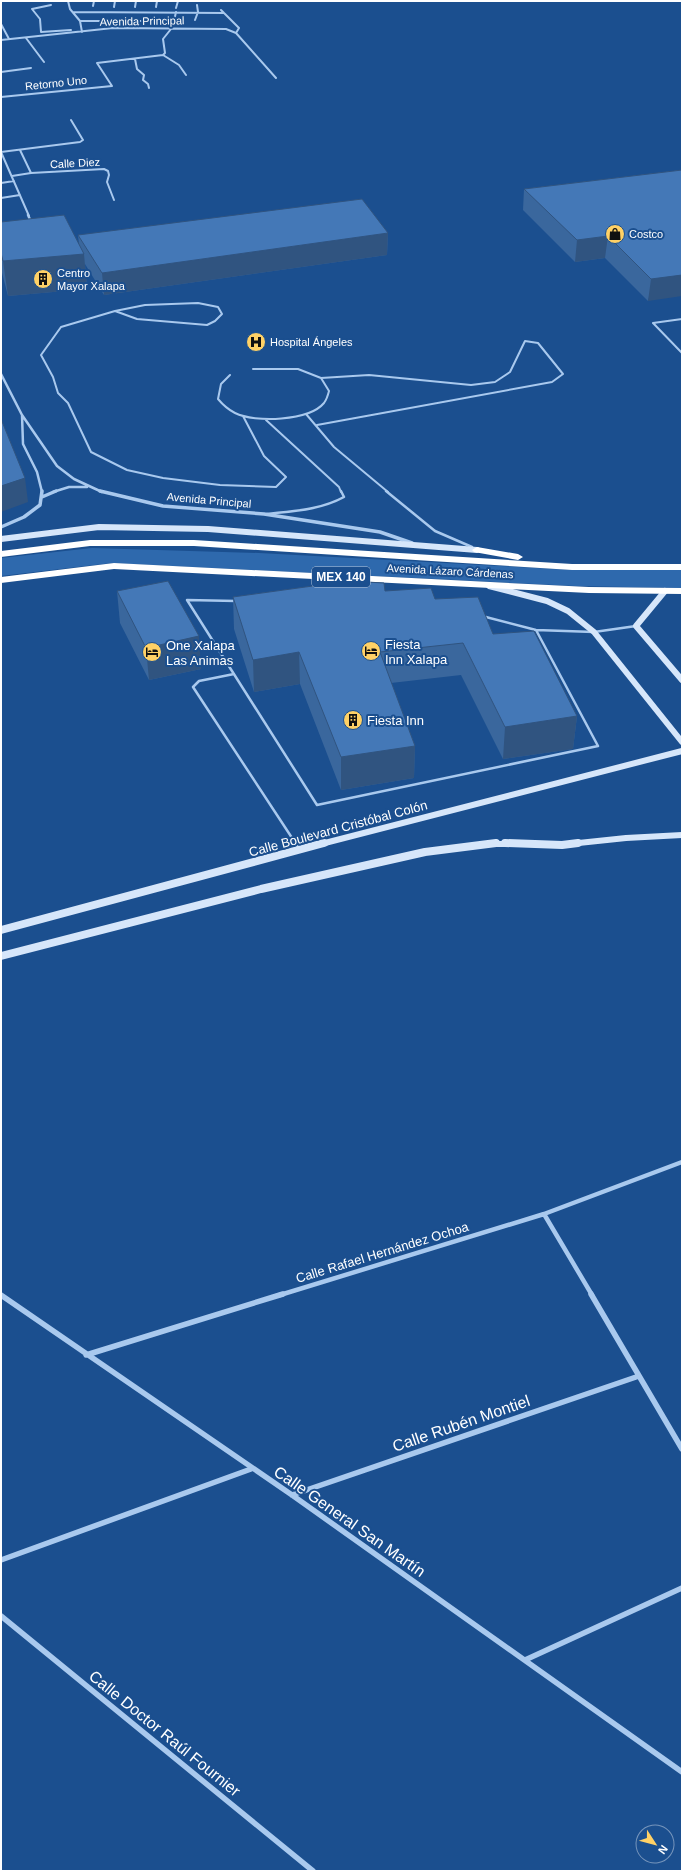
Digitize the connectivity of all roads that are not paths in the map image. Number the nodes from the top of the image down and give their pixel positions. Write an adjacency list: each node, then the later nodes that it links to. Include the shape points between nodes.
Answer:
1 (68, 1): 15 (street)
2 (94, 1): 9 (street)
3 (115, 1): 10 (street)
4 (136, 1): 11 (street)
5 (157, 1): 12 (street)
6 (178, 1): 13 (street)
7 (51, 5): 29 (street, via 32,9 40,18 41,32)
8 (197, 5): 20 (street)
9 (93, 6)
10 (114, 7)
11 (135, 7)
12 (156, 7)
13 (176, 8)
14 (221, 10): 21 (street)
15 (73, 12): 16 (street); 24 (street)
16 (112, 12): 17 (street); 22 (street)
17 (134, 12): 18 (street); 25 (street)
18 (156, 12): 19 (street); 26 (street)
19 (176, 12): 20 (street); 26 (street, via 174,21)
20 (198, 12): 21 (street); 23 (street)
21 (224, 13): 30 (street, via 239,28)
22 (111, 20): 24 (street); 25 (street)
23 (195, 20)
24 (80, 21): 29 (street)
25 (134, 21): 26 (street)
26 (153, 21)
27 (1, 24): 32 (street)
28 (171, 29): 29 (street, Avenida Principal); 30 (street, Avenida Principal, via 226,29); 34 (street, via 163,39)
29 (82, 30): 31 (street, Avenida Principal)
30 (236, 32): 40 (street)
31 (26, 38): 32 (street, Avenida Principal); 36 (street)
32 (9, 39): 33 (street, Avenida Principal)
33 (1, 40)
34 (163, 55): 35 (street); 39 (street, via 179,65)
35 (135, 59): 41 (street, via 137,69 144,75 143,80); 42 (street, Retorno Uno, via 96,62 112,86)
36 (44, 62)
37 (31, 68): 38 (street)
38 (1, 72)
39 (186, 75)
40 (276, 78)
41 (149, 88)
42 (1, 97)
43 (71, 120): 44 (street, Calle Diez, via 83,140 80,142)
44 (20, 150): 45 (street); 47 (street)
45 (1, 152): 46 (street)
46 (3, 159): 48 (street)
47 (31, 173): 48 (street, Calle Diez); 53 (street, Calle Diez, via 104,169 108,171 107,182)
48 (12, 176): 49 (street)
49 (14, 181): 50 (street); 51 (street)
50 (1, 183)
51 (20, 195): 52 (street); 54 (street)
52 (1, 198)
53 (114, 200)
54 (34, 228)
55 (115, 311): 55 (lane, via 145,305 198,303 218,308 222,314 207,325 137,319); 64 (lane, via 61,327 41,355 58,393 68,403 91,452 126,470 172,479 276,487 286,477 264,456)
56 (682, 319): 57 (lane, via 653,323)
57 (682, 352)
58 (253, 369): 61 (lane, via 298,369)
59 (1, 374): 63 (street, Avenida Principal)
60 (230, 375): 64 (lane, via 221,384 218,399 227,409)
61 (321, 378): 62 (lane, via 329,391 324,404); 66 (lane, via 369,375 471,385 495,382 510,372 525,341 538,343 563,374 552,382)
62 (306, 414): 65 (lane); 66 (lane)
63 (22, 415): 67 (street, Avenida Principal, via 56,466 74,479); 68 (street, Avenida Principal, via 23,444 37,472)
64 (243, 416): 65 (lane)
65 (266, 420): 69 (lane, via 339,487 344,496 334,503 313,510)
66 (317, 425): 73 (lane, via 334,447 435,531)
67 (92, 487): 68 (street, via 64,488); 69 (street, Avenida Principal, via 105,493 162,506)
68 (42, 497): 70 (street, via 40,505 24,517)
69 (264, 514): 72 (street, Avenida Principal, via 380,532)
70 (1, 527)
71 (1, 539): 72 (street, Avenida Lázaro Cárdenas, via 99,527 169,528)
72 (427, 547): 73 (street, Avenida Lázaro Cárdenas)
73 (477, 550): 75 (highway)
74 (1, 554): 75 (highway, Avenida Lázaro Cárdenas / MEX 140, via 90,543 194,543)
75 (572, 567): 76 (highway, Avenida Lázaro Cárdenas / MEX 140)
76 (682, 567)
77 (1, 580): 78 (highway, Avenida Lázaro Cárdenas / MEX 140, via 114,566)
78 (483, 584): 79 (highway, Avenida Lázaro Cárdenas / MEX 140); 85 (street, via 547,601 568,611)
79 (665, 591): 80 (highway, Avenida Lázaro Cárdenas / MEX 140); 83 (street)
80 (682, 591)
81 (242, 602): 86 (lane, via 187,600)
82 (475, 614): 84 (lane)
83 (636, 626): 85 (lane); 87 (street)
84 (536, 630): 85 (lane); 86 (lane, via 598,746 317,805)
85 (594, 632): 88 (street)
86 (234, 674): 91 (lane, via 200,681 193,687)
87 (682, 680)
88 (682, 742)
89 (682, 751): 91 (street, Calle Boulevard Cristóbal Colón)
90 (682, 835): 93 (street, via 562,844 498,843 425,852 261,889)
91 (299, 850): 92 (street, Calle Boulevard Cristóbal Colón)
92 (1, 930)
93 (1, 956)
94 (682, 1162): 95 (street, Calle Rafael Hernández Ochoa)
95 (544, 1214): 97 (street, Calle Rafael Hernández Ochoa); 98 (street)
96 (1, 1295): 97 (street, Calle General San Martín)
97 (86, 1355): 100 (street, Calle General San Martín)
98 (639, 1376): 99 (street); 101 (street, Calle Rubén Montiel)
99 (682, 1448)
100 (251, 1469): 101 (street, Calle General San Martín); 102 (street)
101 (292, 1495): 105 (street, Calle General San Martín)
102 (1, 1560)
103 (682, 1588): 105 (street)
104 (1, 1616): 107 (street, Calle Doctor Raúl Fournier)
105 (525, 1660): 106 (street, Calle General San Martín)
106 (682, 1772)
107 (313, 1871)

